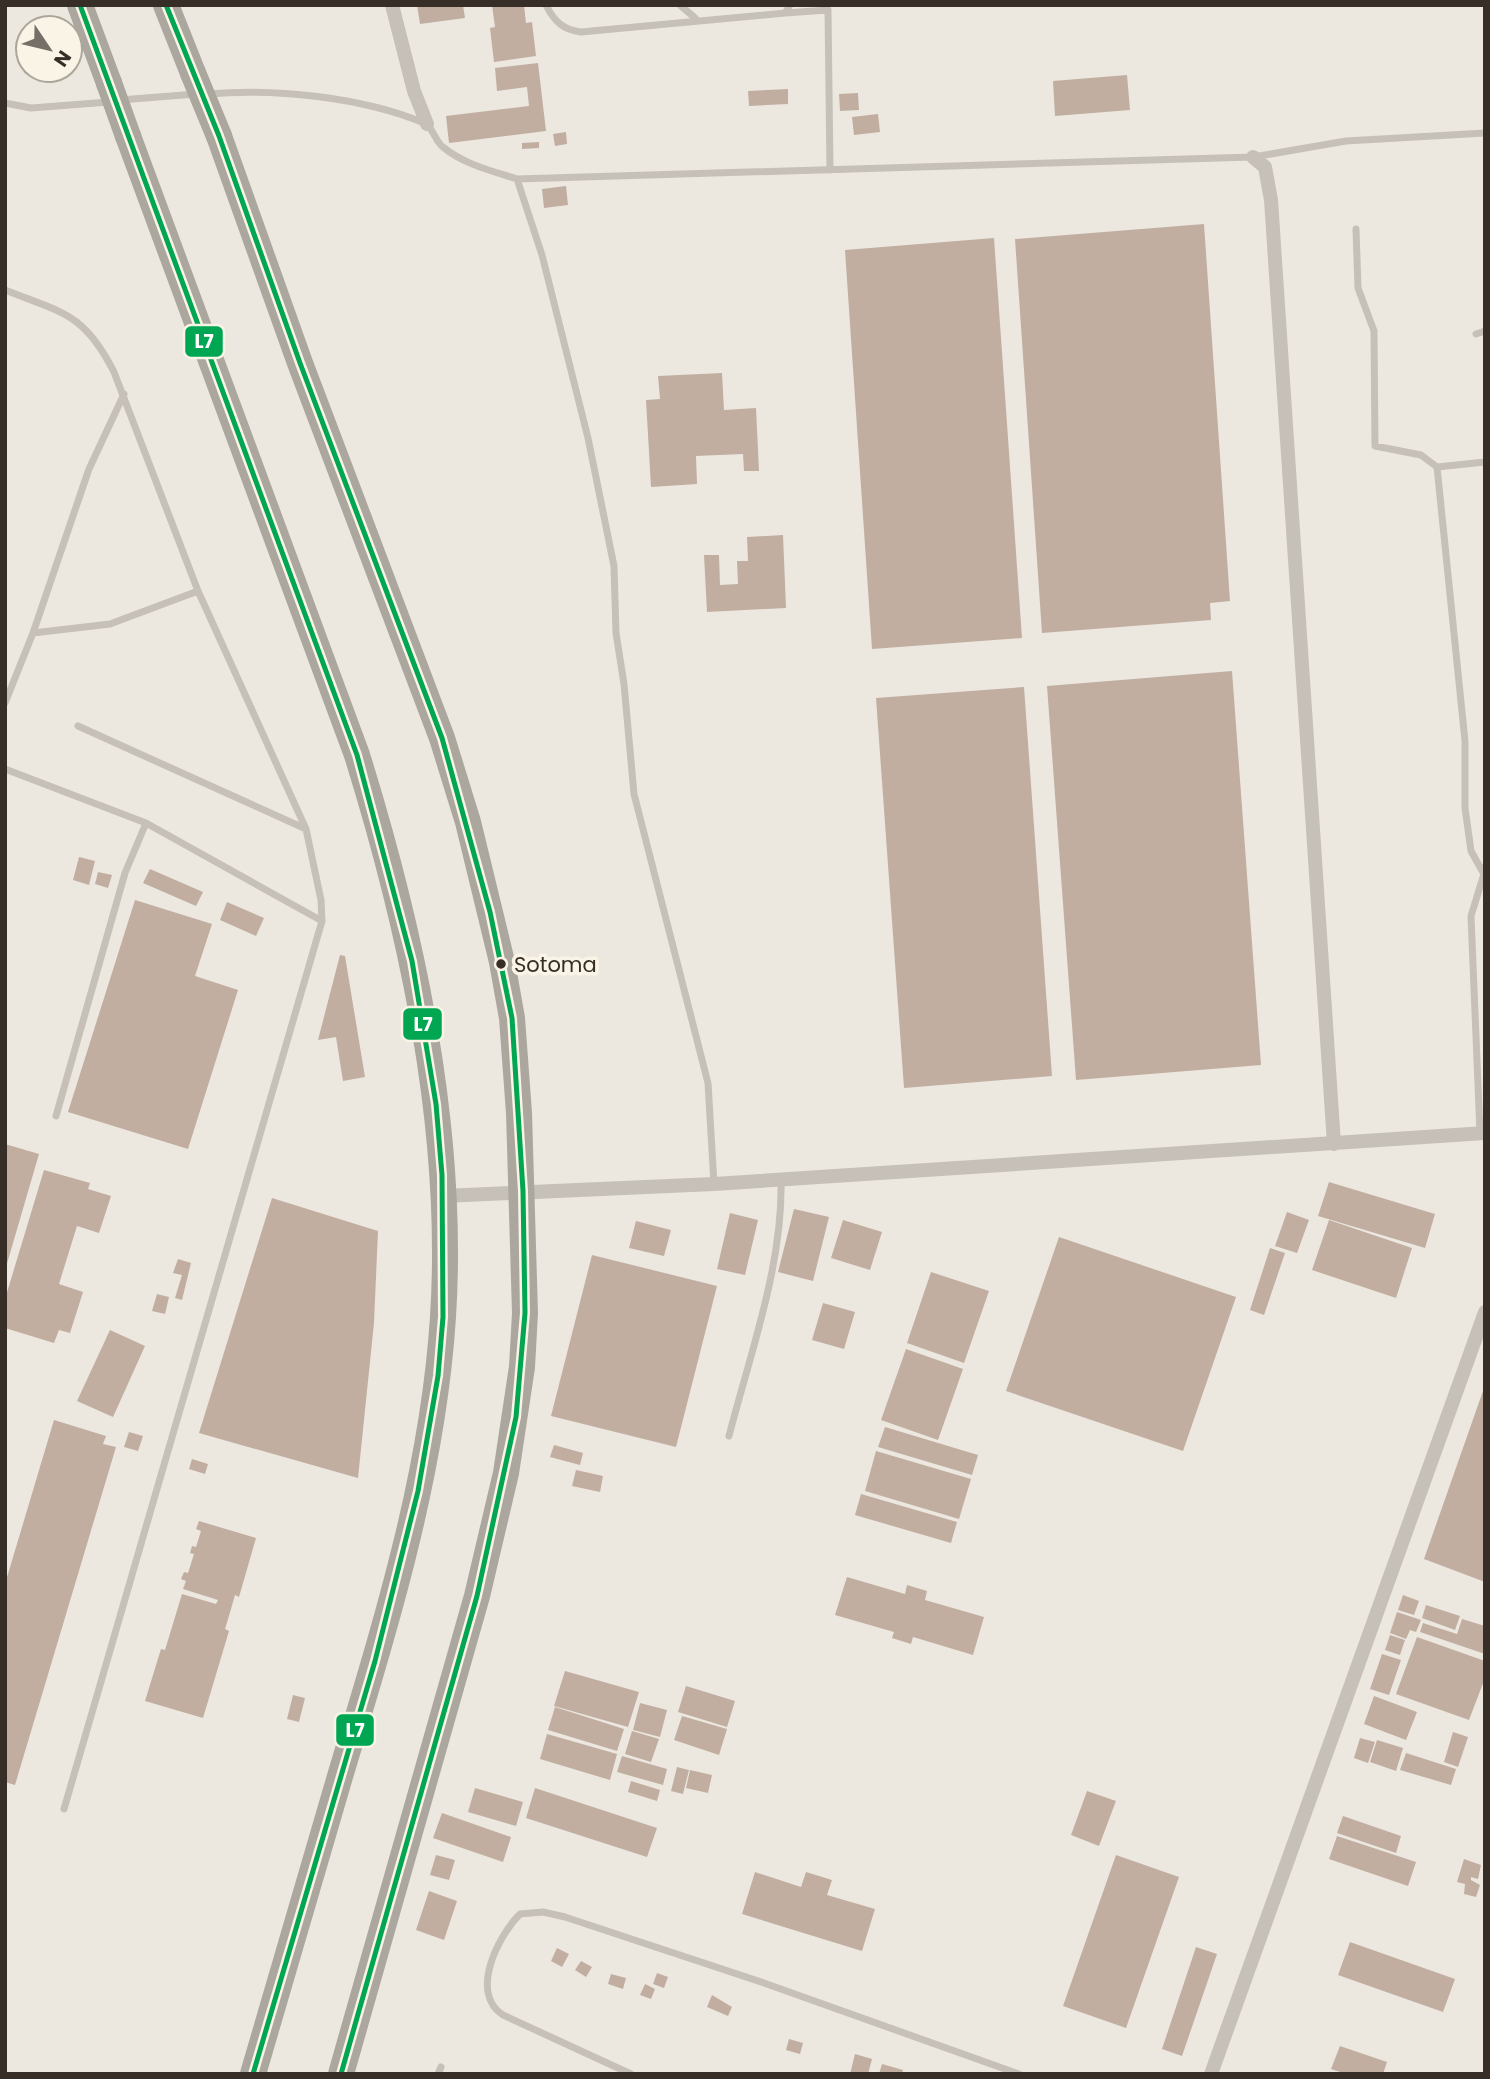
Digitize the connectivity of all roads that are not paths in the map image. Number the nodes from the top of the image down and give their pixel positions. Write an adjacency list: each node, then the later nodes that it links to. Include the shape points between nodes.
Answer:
1 (80, 5): 37 (highway, bridge, via 357,755 385,844 411,946)
2 (166, 5): 36 (highway, bridge, via 219,135 442,738 468,822 512,1018)
3 (392, 5): 10 (street)
4 (546, 5): 8 (lane, via 558,23 576,31)
5 (680, 5): 8 (lane)
6 (790, 5): 7 (lane)
7 (785, 13): 8 (lane); 13 (lane, via 828,10)
8 (696, 19)
9 (5, 103): 10 (lane, via 31,108 262,90 331,99)
10 (427, 124): 14 (lane, via 442,146 461,158)
11 (1485, 132): 12 (lane, via 1346,141)
12 (1254, 157): 13 (lane); 33 (street, via 1265,167 1271,200)
13 (830, 170): 14 (lane)
14 (517, 179): 35 (lane, via 542,256 614,566 616,634 634,794 708,1083)
15 (1356, 229): 21 (lane, via 1358,288 1374,331 1375,446 1421,455)
16 (5, 290): 19 (lane, via 75,318 100,346)
17 (1485, 331): 18 (lane)
18 (1476, 334)
19 (124, 394): 22 (lane); 23 (lane, via 85,479)
20 (1485, 462): 21 (lane)
21 (1437, 467): 29 (lane, via 1465,741 1465,808 1471,851)
22 (198, 591): 23 (lane, via 110,624); 28 (lane)
23 (33, 633): 24 (lane)
24 (5, 703)
25 (78, 726): 28 (lane)
26 (5, 769): 27 (lane)
27 (146, 823): 30 (lane); 31 (lane, via 125,873)
28 (306, 829): 30 (lane)
29 (1484, 876): 32 (lane, via 1471,916)
30 (322, 921): 40 (lane)
31 (56, 1116)
32 (1483, 1134): 33 (street)
33 (1334, 1144): 34 (street)
34 (781, 1179): 35 (street); 39 (lane, via 766,1290)
35 (714, 1184): 36 (street)
36 (523, 1191): 37 (street); 42 (highway, via 522,1367 506,1473 474,1609)
37 (443, 1196): 41 (highway, via 444,1313 438,1381 412,1521)
38 (1485, 1312): 45 (street)
39 (729, 1436)
40 (64, 1809)
41 (253, 2074)
42 (341, 2074)
43 (631, 2074): 44 (lane, via 503,2015 489,2002 494,1950 520,1914 543,1912 565,1917)
44 (1019, 2074)
45 (1212, 2074)

